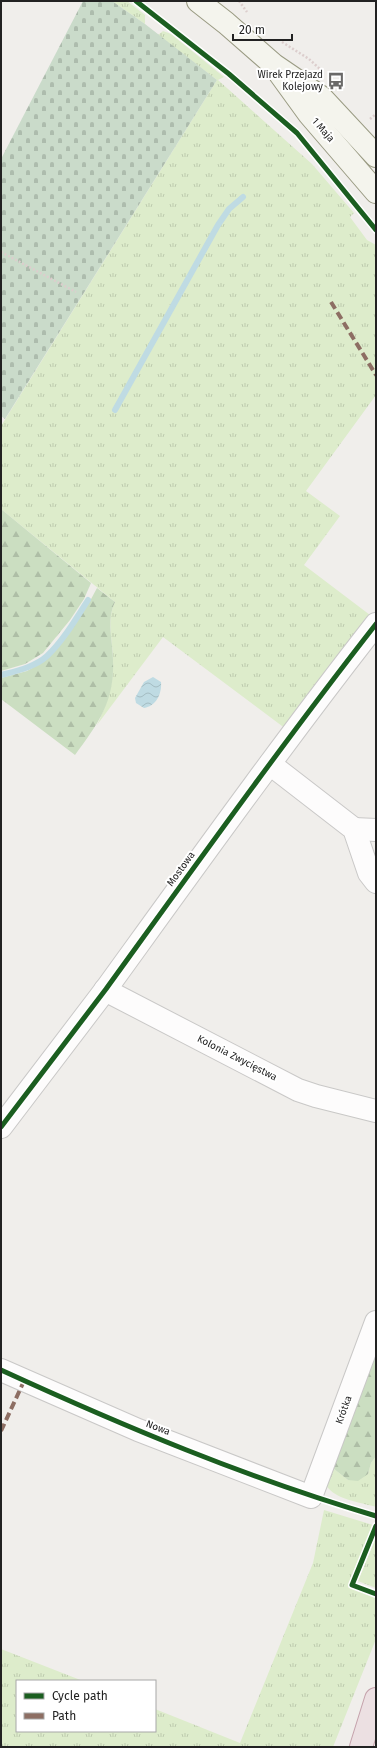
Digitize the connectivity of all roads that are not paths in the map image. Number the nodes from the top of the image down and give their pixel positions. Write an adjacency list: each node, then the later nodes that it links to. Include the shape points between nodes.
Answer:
1 (198, 1): 2 (main road, 1 Maja)
2 (274, 66): 3 (main road, 1 Maja, via 322,96); 4 (main road, 1 Maja, via 309,114)
3 (376, 156)
4 (376, 192)
5 (376, 624): 6 (street, Mostowa)
6 (270, 764): 7 (street); 10 (street, Mostowa)
7 (354, 829): 8 (street); 9 (street, via 369,873)
8 (376, 830)
9 (376, 882)
10 (105, 990): 11 (street, Kolonia Zwycięstwa, via 298,1090); 12 (street, Mostowa)
11 (376, 1111)
12 (1, 1127)
13 (376, 1322): 15 (street, Krótka)
14 (1, 1370): 15 (street, Nowa, via 138,1430)
15 (311, 1497)
16 (376, 1699): 18 (highway)
17 (376, 1715): 18 (highway)
18 (362, 1747)

